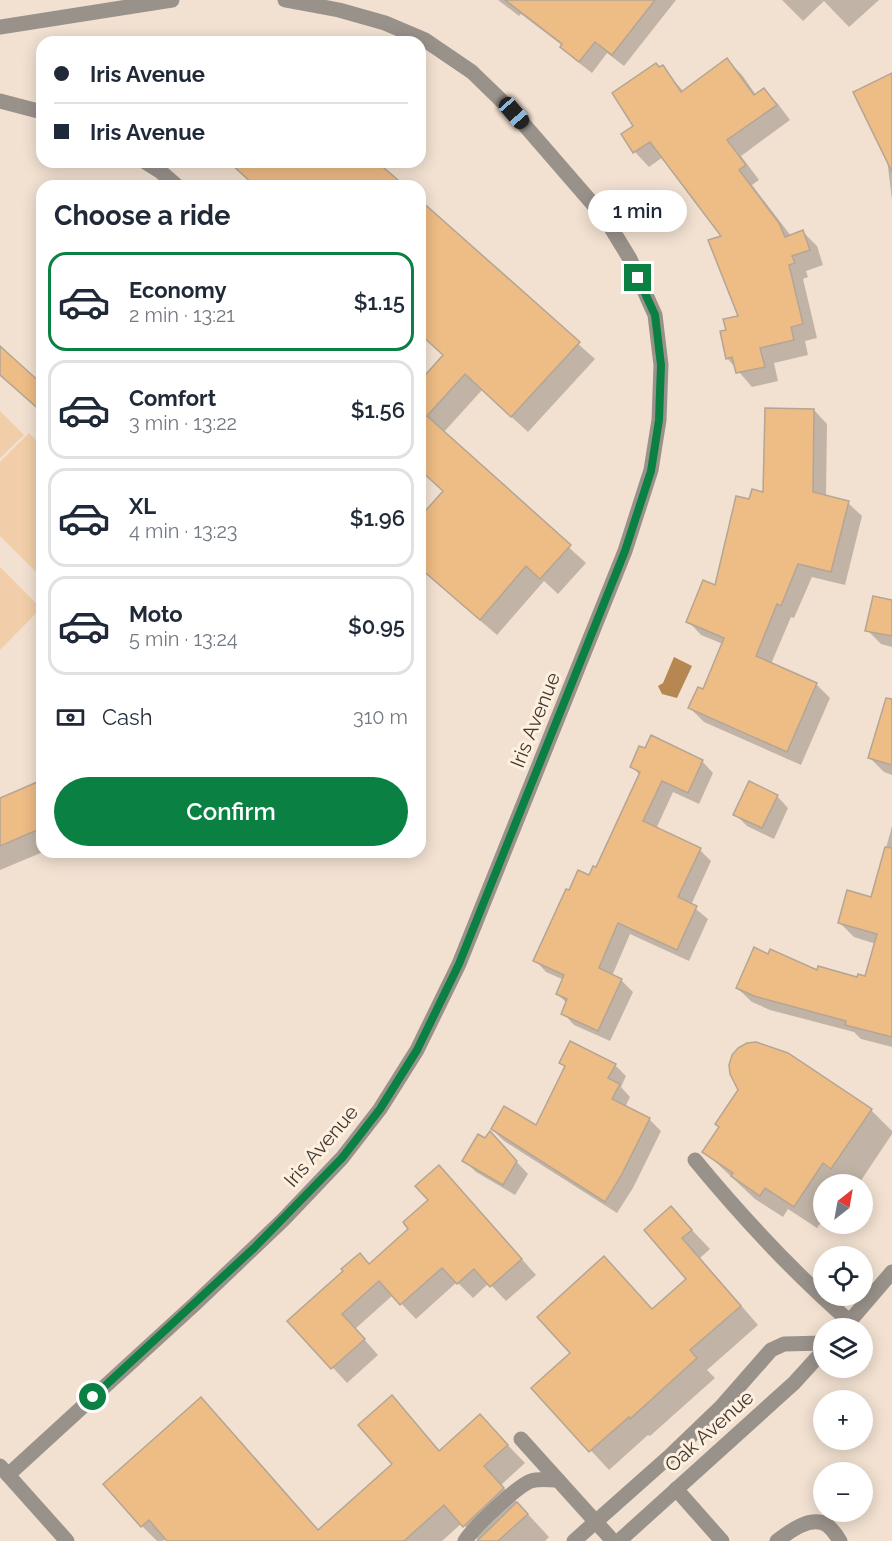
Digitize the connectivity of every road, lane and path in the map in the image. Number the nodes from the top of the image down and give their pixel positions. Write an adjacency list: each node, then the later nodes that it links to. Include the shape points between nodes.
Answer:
1 (172, 0): 3 (street)
2 (285, 0): 4 (street, Iris Avenue, via 339,10)
3 (0, 27)
4 (416, 36)
5 (426, 41): 17 (street, Iris Avenue, via 472,72 497,97 605,218 630,259 655,315 661,365 659,420 651,471 625,551 459,964 417,1050 380,1109 342,1158 196,1304)
6 (0, 101): 7 (street)
7 (36, 110)
8 (155, 168): 9 (street)
9 (170, 180)
10 (695, 1160): 12 (street)
11 (892, 1272): 13 (street)
12 (839, 1318)
13 (852, 1318)
14 (813, 1343): 20 (street, via 784,1344 771,1350 721,1407)
15 (813, 1362): 19 (street, Oak Avenue)
16 (521, 1439): 18 (street)
17 (4, 1471): 21 (street)
18 (558, 1480): 20 (street); 22 (street, via 540,1479 520,1486)
19 (676, 1489): 25 (street, Oak Avenue); 26 (street)
20 (597, 1522): 23 (street); 24 (street)
21 (67, 1541)
22 (465, 1541)
23 (574, 1541)
24 (613, 1541)
25 (619, 1541)
26 (722, 1541)
27 (777, 1541): 28 (street, via 814,1522 827,1525)
28 (840, 1541)

